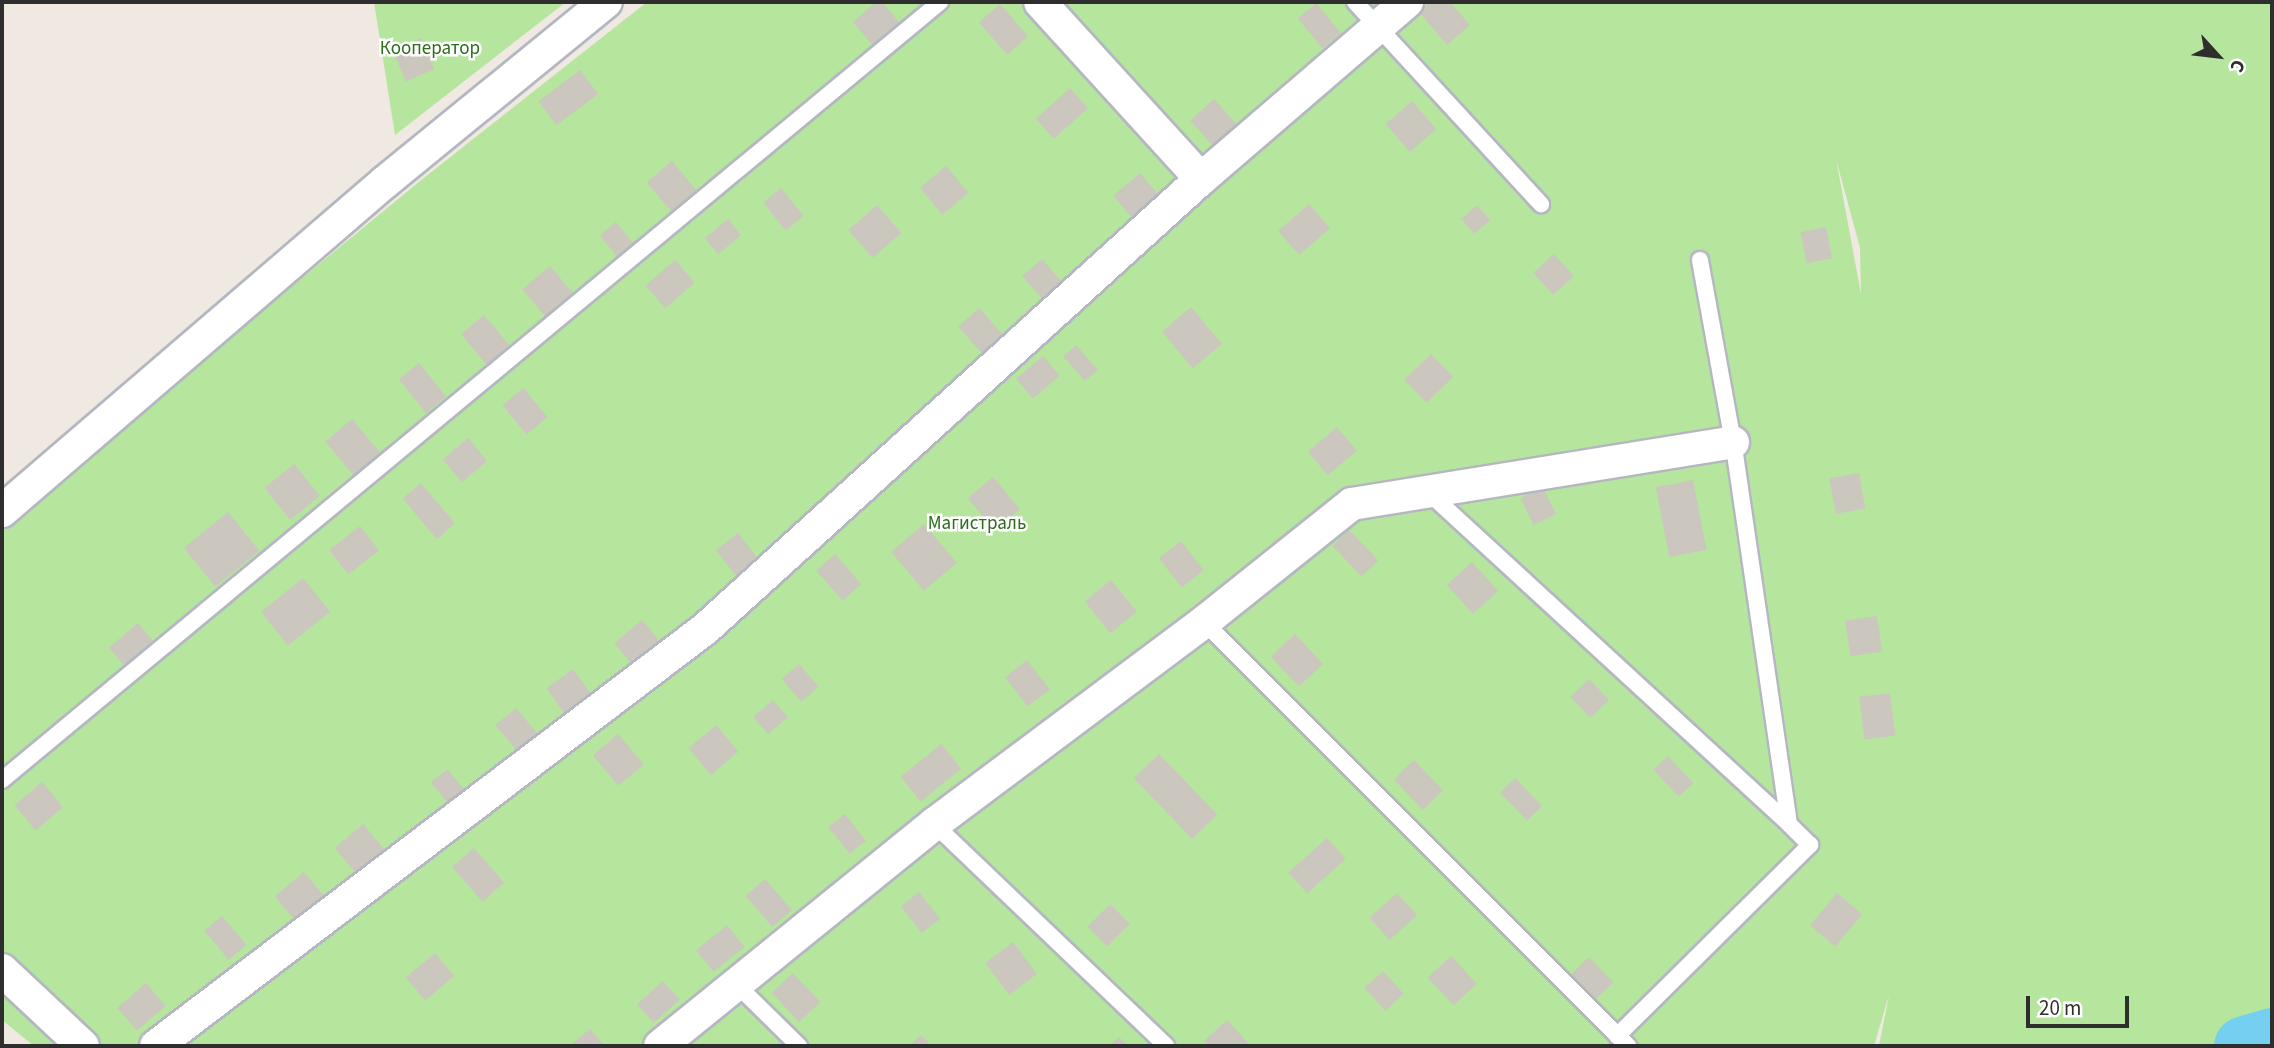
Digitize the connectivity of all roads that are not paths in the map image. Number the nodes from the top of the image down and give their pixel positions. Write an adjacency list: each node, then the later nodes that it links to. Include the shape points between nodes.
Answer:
1 (606, 2): 12 (street, via 385,182)
2 (940, 2): 14 (lane)
3 (1040, 2): 7 (street)
4 (1355, 2): 6 (lane)
5 (1407, 2): 6 (street)
6 (1379, 27): 7 (street); 8 (lane)
7 (1201, 179): 21 (street, via 705,629)
8 (1541, 204)
9 (1700, 260): 10 (lane)
10 (1733, 442): 11 (street); 16 (lane)
11 (1426, 491): 13 (street, via 1352,504); 16 (lane)
12 (2, 511)
13 (1205, 622): 15 (street); 19 (lane)
14 (2, 780)
15 (934, 824): 18 (street); 24 (lane)
16 (1789, 824): 19 (lane, via 1810,845)
17 (2, 970): 20 (street)
18 (737, 985): 22 (street); 23 (lane)
19 (1623, 1041)
20 (83, 1046)
21 (156, 1046)
22 (660, 1046)
23 (799, 1046)
24 (1166, 1046)

